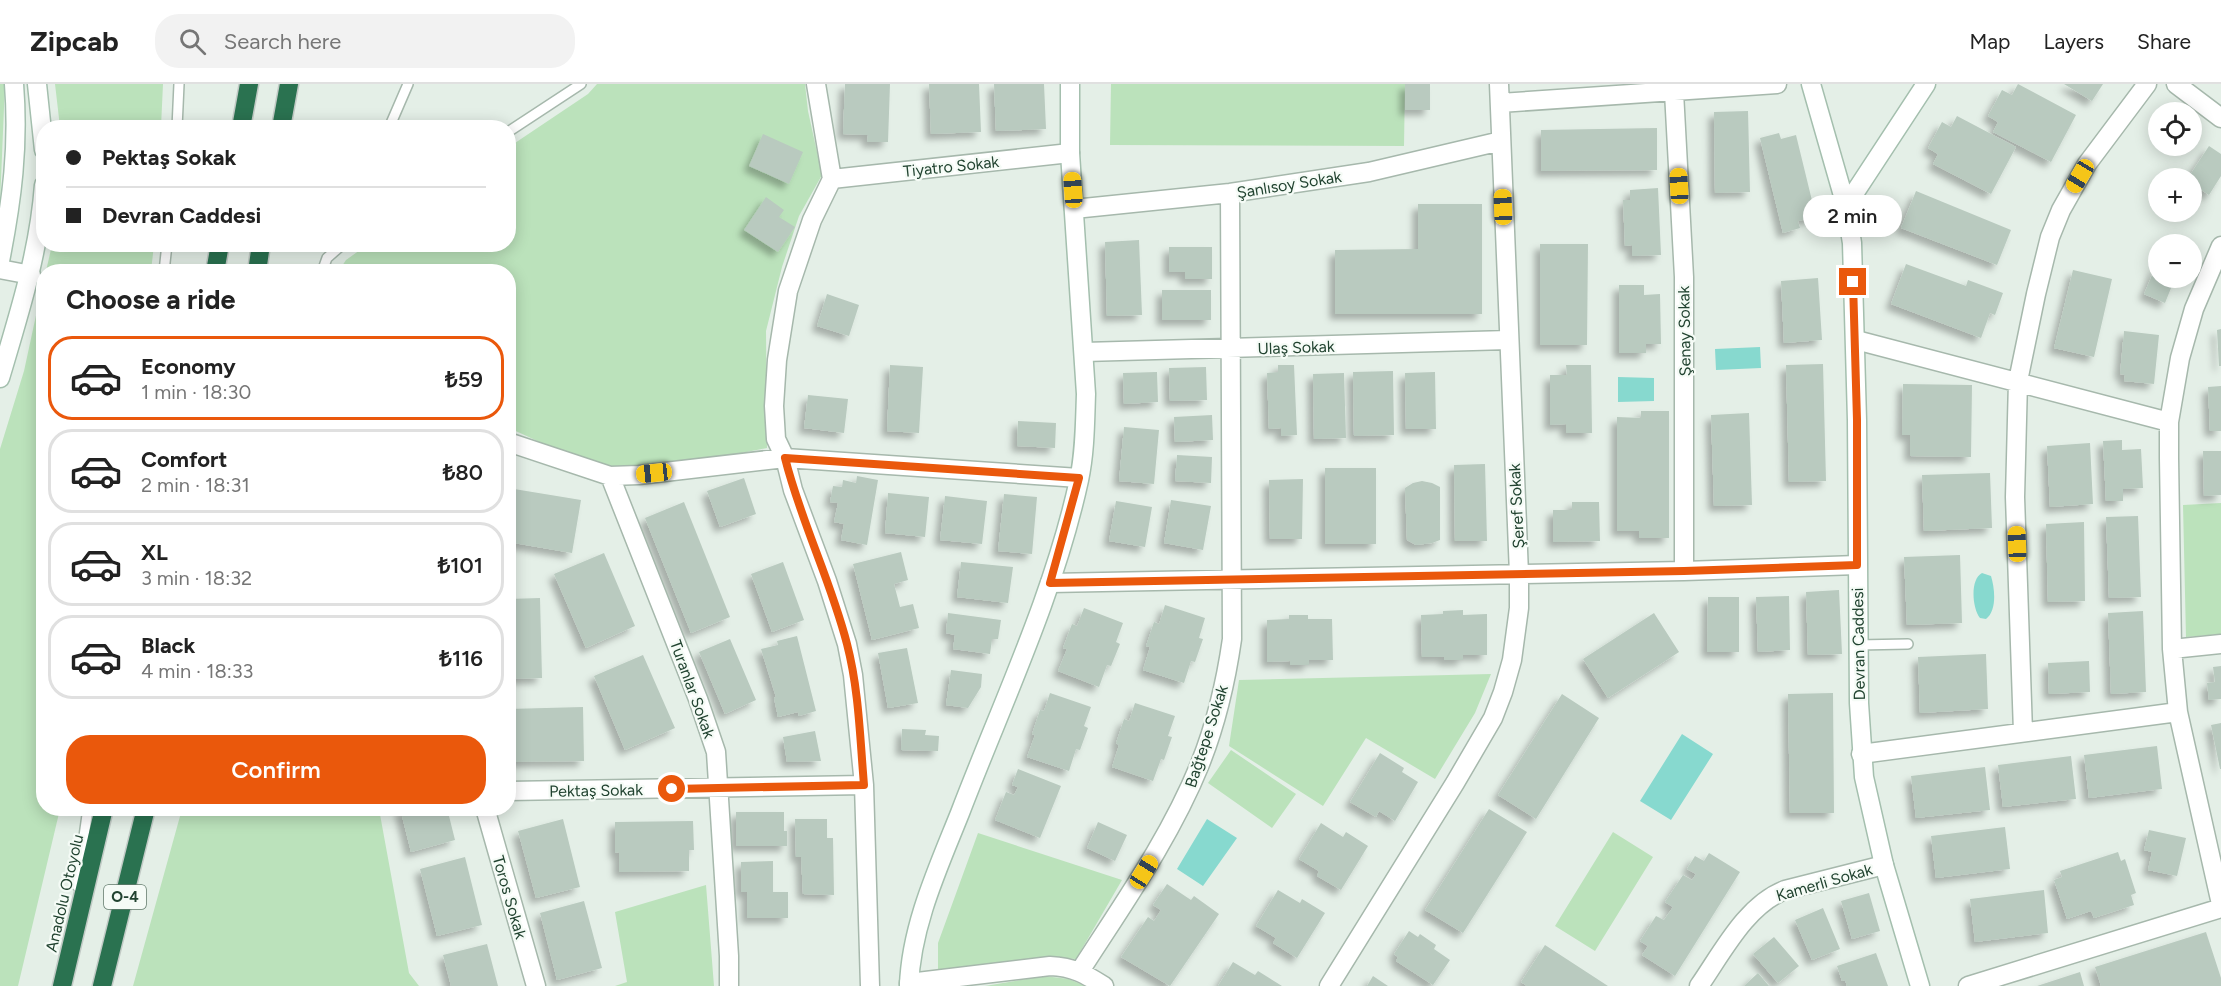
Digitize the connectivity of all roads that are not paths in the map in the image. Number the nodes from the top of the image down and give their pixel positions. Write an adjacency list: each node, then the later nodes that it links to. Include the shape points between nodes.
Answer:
1 (14, 84): 36 (street, via 15,169)
2 (38, 84): 19 (street)
3 (179, 84): 20 (lane)
4 (249, 84): 21 (highway)
5 (289, 84): 22 (highway)
6 (408, 84): 23 (lane)
7 (581, 84): 24 (lane)
8 (816, 84): 27 (street)
9 (1070, 84): 26 (street)
10 (1500, 84): 17 (street, Şeref Sokak)
11 (1778, 84): 16 (street)
12 (1811, 84): 29 (street, Devran Caddesi)
13 (1926, 84): 29 (street)
14 (2147, 84): 45 (street, via 2087,164 2061,210 2050,237)
15 (2176, 84): 18 (street)
16 (1674, 92): 17 (street); 52 (street, Şenay Sokak, via 1684,288)
17 (1500, 103): 25 (street, Şeref Sokak)
18 (2221, 118)
19 (41, 120)
20 (177, 120)
21 (242, 120)
22 (282, 120)
23 (393, 120)
24 (516, 127)
25 (1501, 141): 28 (street, Şanlısoy Sokak, via 1369,172); 40 (street, Şeref Sokak)
26 (1070, 153): 27 (street, Tiyatro Sokak); 30 (street)
27 (831, 179): 48 (street, via 799,255 783,317 774,406 777,439)
28 (1230, 193): 30 (street, Şanlısoy Sokak); 42 (street, Bağtepe Sokak)
29 (1846, 206): 41 (street, Devran Caddesi, via 1852,243)
30 (1074, 208): 43 (street)
31 (2221, 246): 46 (street, via 2194,309 2180,358)
32 (36, 247): 39 (street)
33 (330, 252): 35 (lane)
34 (334, 252): 35 (lane)
35 (327, 258): 37 (lane)
36 (0, 261)
37 (325, 264)
38 (0, 268): 39 (street)
39 (31, 275): 44 (street)
40 (1508, 340): 42 (street, Ulaş Sokak); 53 (street, Şeref Sokak)
41 (1856, 340): 45 (street); 51 (street, Devran Caddesi)
42 (1231, 349): 43 (street, Ulaş Sokak); 54 (street, Bağtepe Sokak)
43 (1083, 352): 50 (street, via 1085,428)
44 (0, 378)
45 (2018, 381): 46 (street); 61 (street, via 2015,498)
46 (2169, 422): 59 (street)
47 (516, 445): 49 (street)
48 (785, 458): 49 (street); 50 (street); 63 (street, via 847,644)
49 (610, 476): 64 (street, Turanlar Sokak, via 709,727)
50 (1079, 478): 55 (street)
51 (1857, 565): 52 (street); 58 (street, Devran Caddesi)
52 (1684, 571): 53 (street)
53 (1519, 574): 54 (street); 80 (street, Şeref Sokak, via 1520,608 1512,660 1493,718)
54 (1231, 581): 55 (street); 72 (street, Bağtepe Sokak, via 1228,668 1201,762 1166,835)
55 (1050, 583): 74 (street, via 932,884 915,945)
56 (1908, 644): 58 (lane)
57 (2221, 644): 59 (street)
58 (1858, 645): 62 (street, Devran Caddesi)
59 (2172, 648): 60 (street)
60 (2178, 712): 61 (street); 71 (street)
61 (2023, 732): 62 (street)
62 (1861, 754): 70 (street, Devran Caddesi)
63 (864, 785): 64 (street, Pektaş Sokak); 78 (street)
64 (719, 789): 65 (street, Pektaş Sokak); 77 (street, Turanlar Sokak)
65 (516, 791)
66 (87, 816): 73 (lane)
67 (102, 816): 73 (highway, Anadolu Otoyolu / O-4)
68 (145, 816): 75 (highway, O-4)
69 (487, 816): 76 (street, Toros Sokak)
70 (1884, 866): 81 (street, Kamerli Sokak, via 1772,895 1747,917); 82 (street, Devran Caddesi)
71 (2221, 906): 83 (street)
72 (1080, 971): 74 (street, via 1050,966); 79 (street)
73 (63, 981)
74 (909, 985)
75 (102, 986)
76 (536, 986)
77 (729, 986)
78 (870, 986)
79 (1104, 986)
80 (1329, 986)
81 (1699, 986)
82 (1920, 986)
83 (1968, 986)

